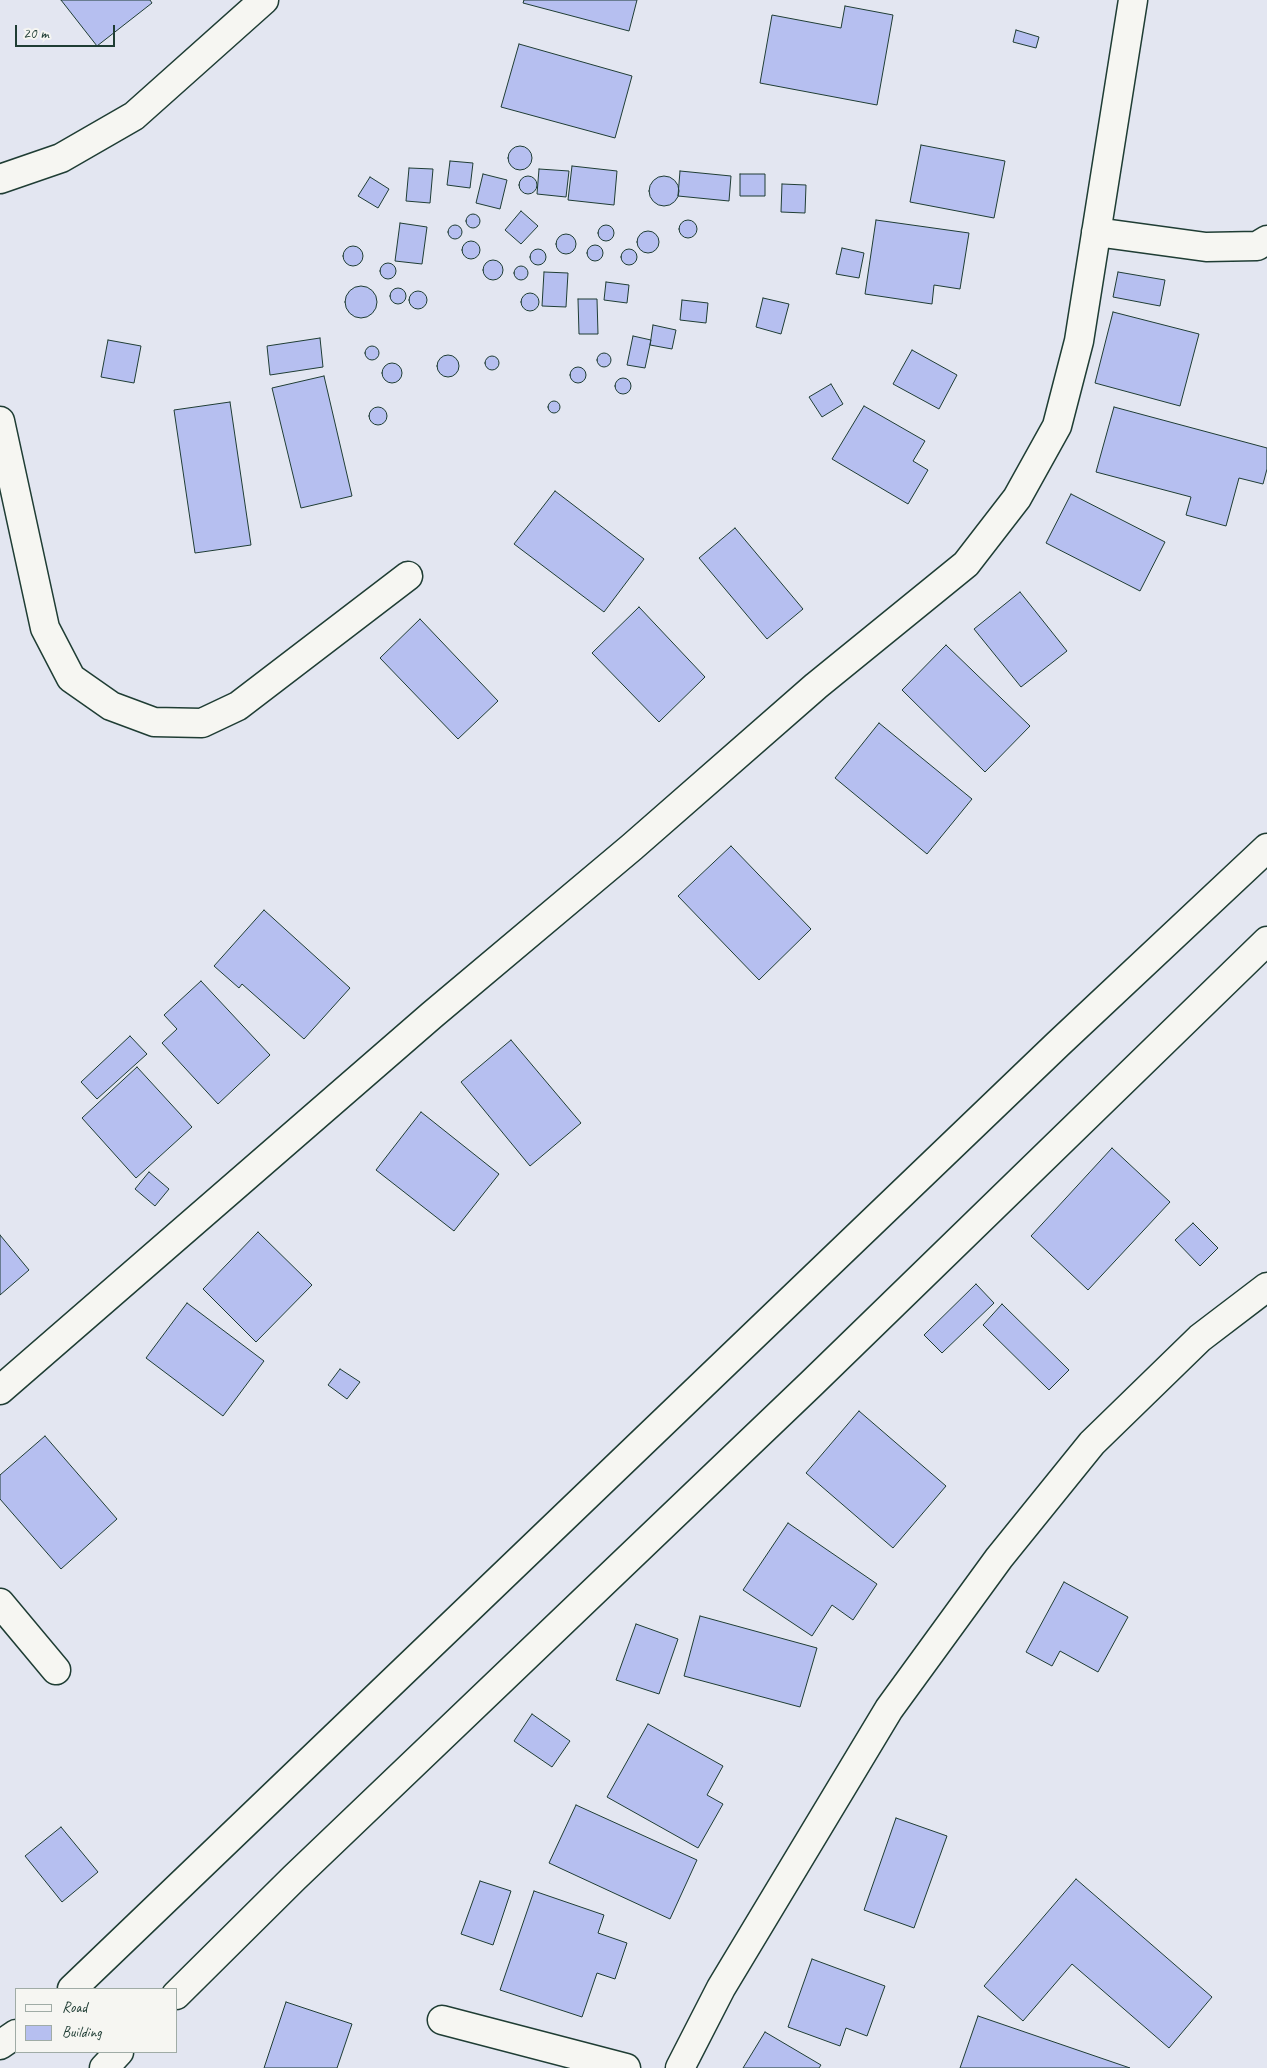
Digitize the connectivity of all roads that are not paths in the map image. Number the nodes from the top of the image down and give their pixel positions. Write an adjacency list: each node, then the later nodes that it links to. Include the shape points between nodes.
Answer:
1 (264, 0): 3 (street, via 134,116 61,158)
2 (1133, 0): 4 (street)
3 (0, 179)
4 (1096, 232): 5 (street, via 1206,247 1257,246); 11 (street, via 1079,341 1057,426 1017,498 966,564 816,686)
5 (1267, 240)
6 (0, 421): 7 (street, via 44,628 71,678 111,706 154,722 202,723 238,706)
7 (408, 576)
8 (1267, 848): 14 (street, via 1058,1044)
9 (1267, 941): 15 (street)
10 (1267, 1287): 22 (street, via 1200,1338 1092,1443 999,1558 889,1709 721,1988)
11 (0, 1390)
12 (0, 1603): 13 (street)
13 (56, 1670)
14 (73, 1988)
15 (178, 1993)
16 (442, 2020): 21 (street)
17 (15, 2035): 18 (street)
18 (0, 2045)
19 (118, 2053): 20 (street)
20 (104, 2068)
21 (626, 2068)
22 (680, 2068)

